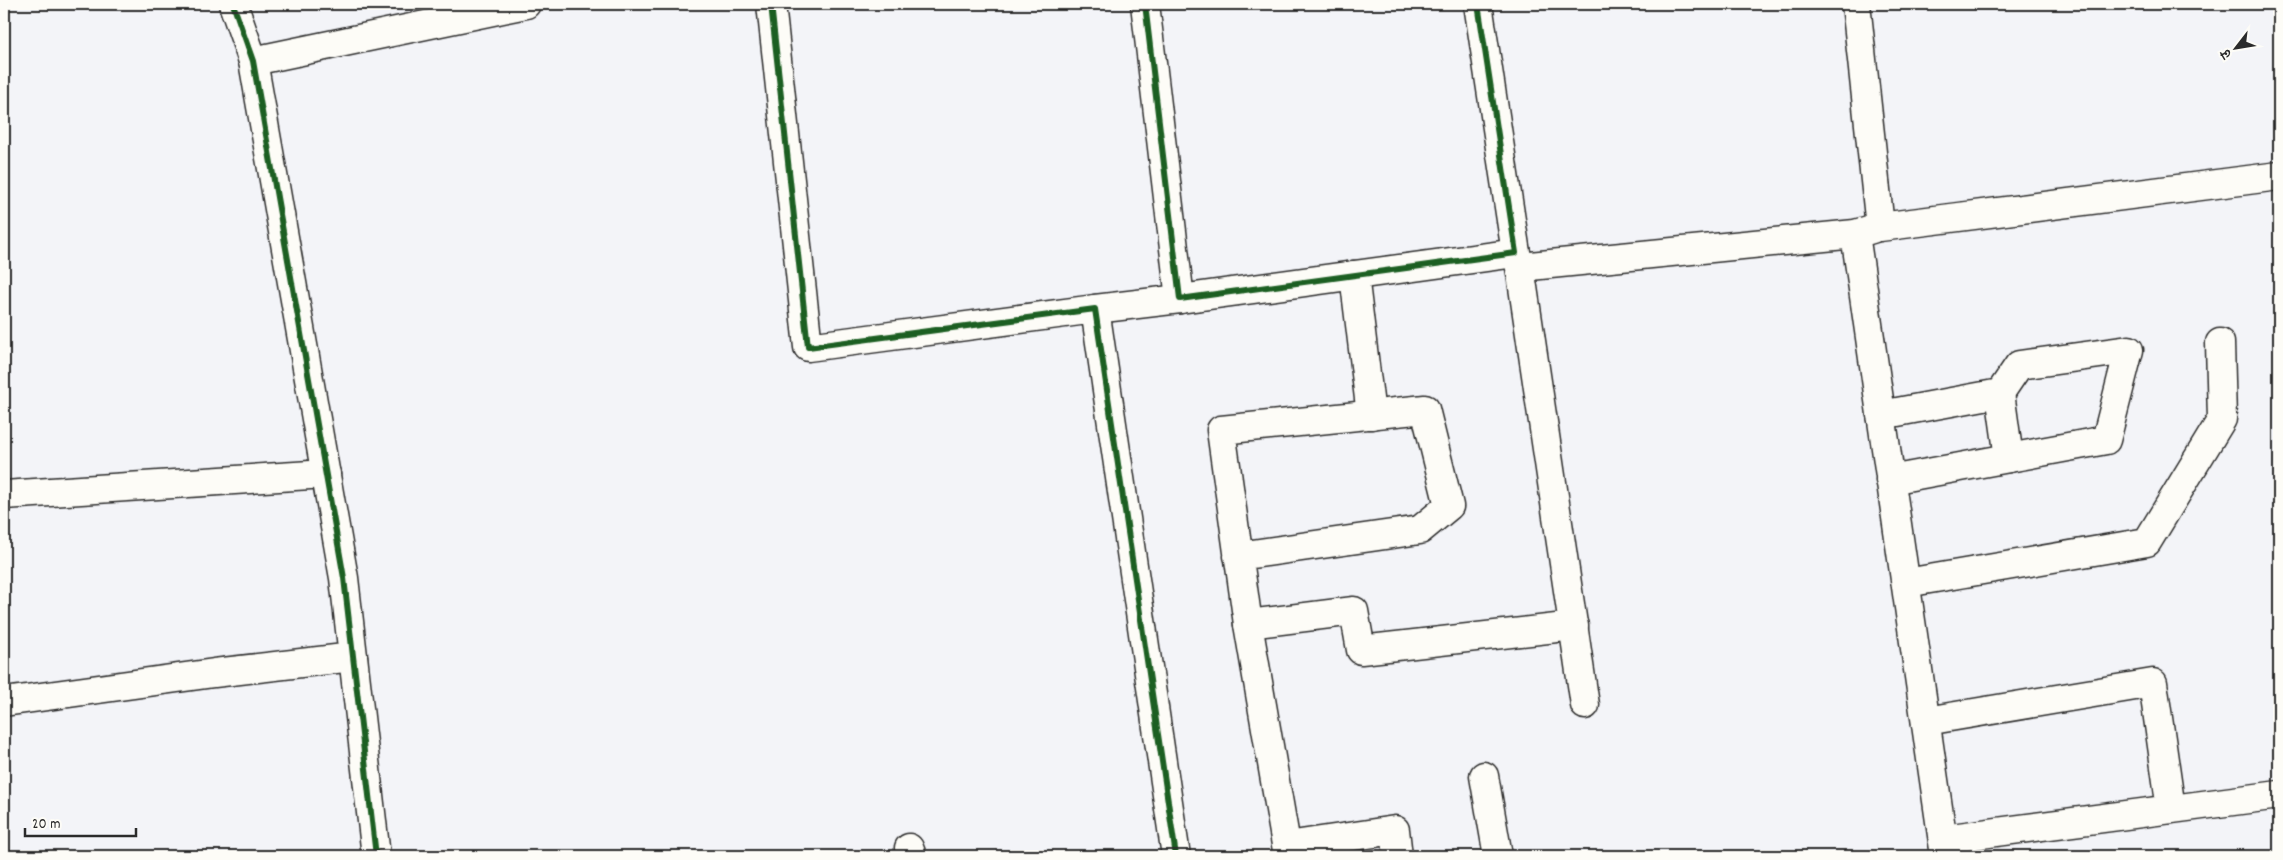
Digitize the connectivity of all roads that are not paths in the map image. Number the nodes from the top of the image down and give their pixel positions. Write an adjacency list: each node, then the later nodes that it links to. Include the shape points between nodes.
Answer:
1 (233, 4): 7 (street)
2 (526, 4): 7 (street)
3 (771, 4): 14 (street, via 808,347)
4 (1146, 4): 13 (street)
5 (1478, 4): 11 (street)
6 (1856, 4): 9 (street)
7 (252, 61): 20 (street)
8 (2279, 176): 9 (street)
9 (1880, 227): 10 (street)
10 (1855, 234): 11 (street); 18 (street)
11 (1518, 260): 12 (street); 26 (street)
12 (1354, 275): 13 (street); 17 (street)
13 (1180, 299): 14 (street)
14 (1095, 309): 37 (street)
15 (2220, 343): 24 (street, via 2222,419 2147,542)
16 (2000, 393): 18 (street); 19 (street); 19 (street, via 2019,365 2129,350 2106,440)
17 (1371, 415): 23 (street, via 1221,430); 23 (street, via 1425,409 1449,506 1420,530)
18 (1881, 415): 21 (street)
19 (2009, 458): 21 (street)
20 (326, 474): 22 (street); 27 (street, via 344,578)
21 (1890, 480): 24 (street)
22 (4, 495)
23 (1238, 556): 25 (street)
24 (1906, 583): 30 (street)
25 (1248, 624): 26 (street, via 1354,611 1361,650); 35 (street)
26 (1574, 626): 29 (street)
27 (353, 657): 28 (street); 36 (street)
28 (4, 702)
29 (1585, 705)
30 (1926, 721): 33 (street, via 2153,683); 34 (street)
31 (1484, 776): 39 (street)
32 (2279, 794): 33 (street)
33 (2171, 809): 34 (street)
34 (1944, 848)
35 (1288, 851): 38 (street, via 1394,830)
36 (376, 856)
37 (1176, 856)
38 (1398, 856)
39 (1498, 856)

